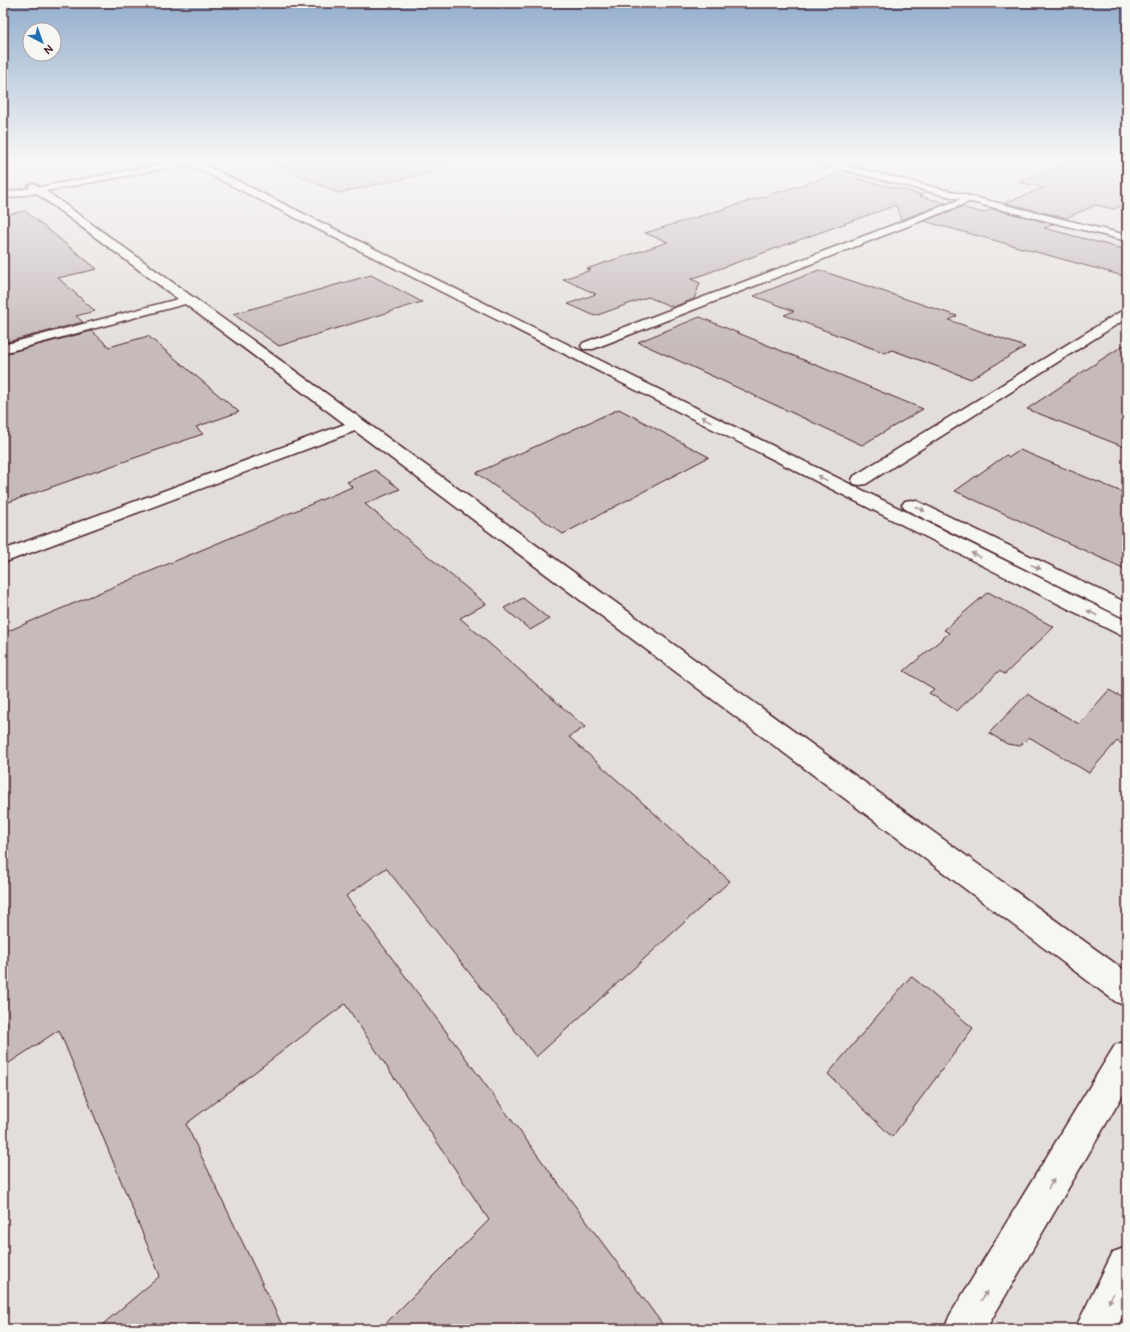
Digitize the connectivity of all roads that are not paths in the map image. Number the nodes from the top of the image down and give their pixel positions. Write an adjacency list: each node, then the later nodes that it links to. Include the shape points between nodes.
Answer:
1 (83, 223): 10 (street)
2 (321, 223): 12 (street)
3 (336, 223): 9 (street)
4 (904, 223): 12 (street)
5 (1071, 223): 8 (street)
6 (1085, 223): 7 (street)
7 (1127, 233)
8 (1127, 238)
9 (473, 290)
10 (187, 300): 13 (street); 14 (street)
11 (1127, 313): 15 (street)
12 (580, 347): 15 (street, one-way to 12); 15 (street)
13 (3, 349)
14 (356, 425): 16 (street); 19 (street)
15 (847, 478): 17 (street, one-way to 17); 18 (street, one-way to 15)
16 (3, 557)
17 (1127, 611)
18 (1127, 630)
19 (1127, 991)
20 (1127, 1058): 22 (street, one-way to 20)
21 (1127, 1266): 23 (street, one-way to 23)
22 (964, 1329)
23 (1094, 1329)

